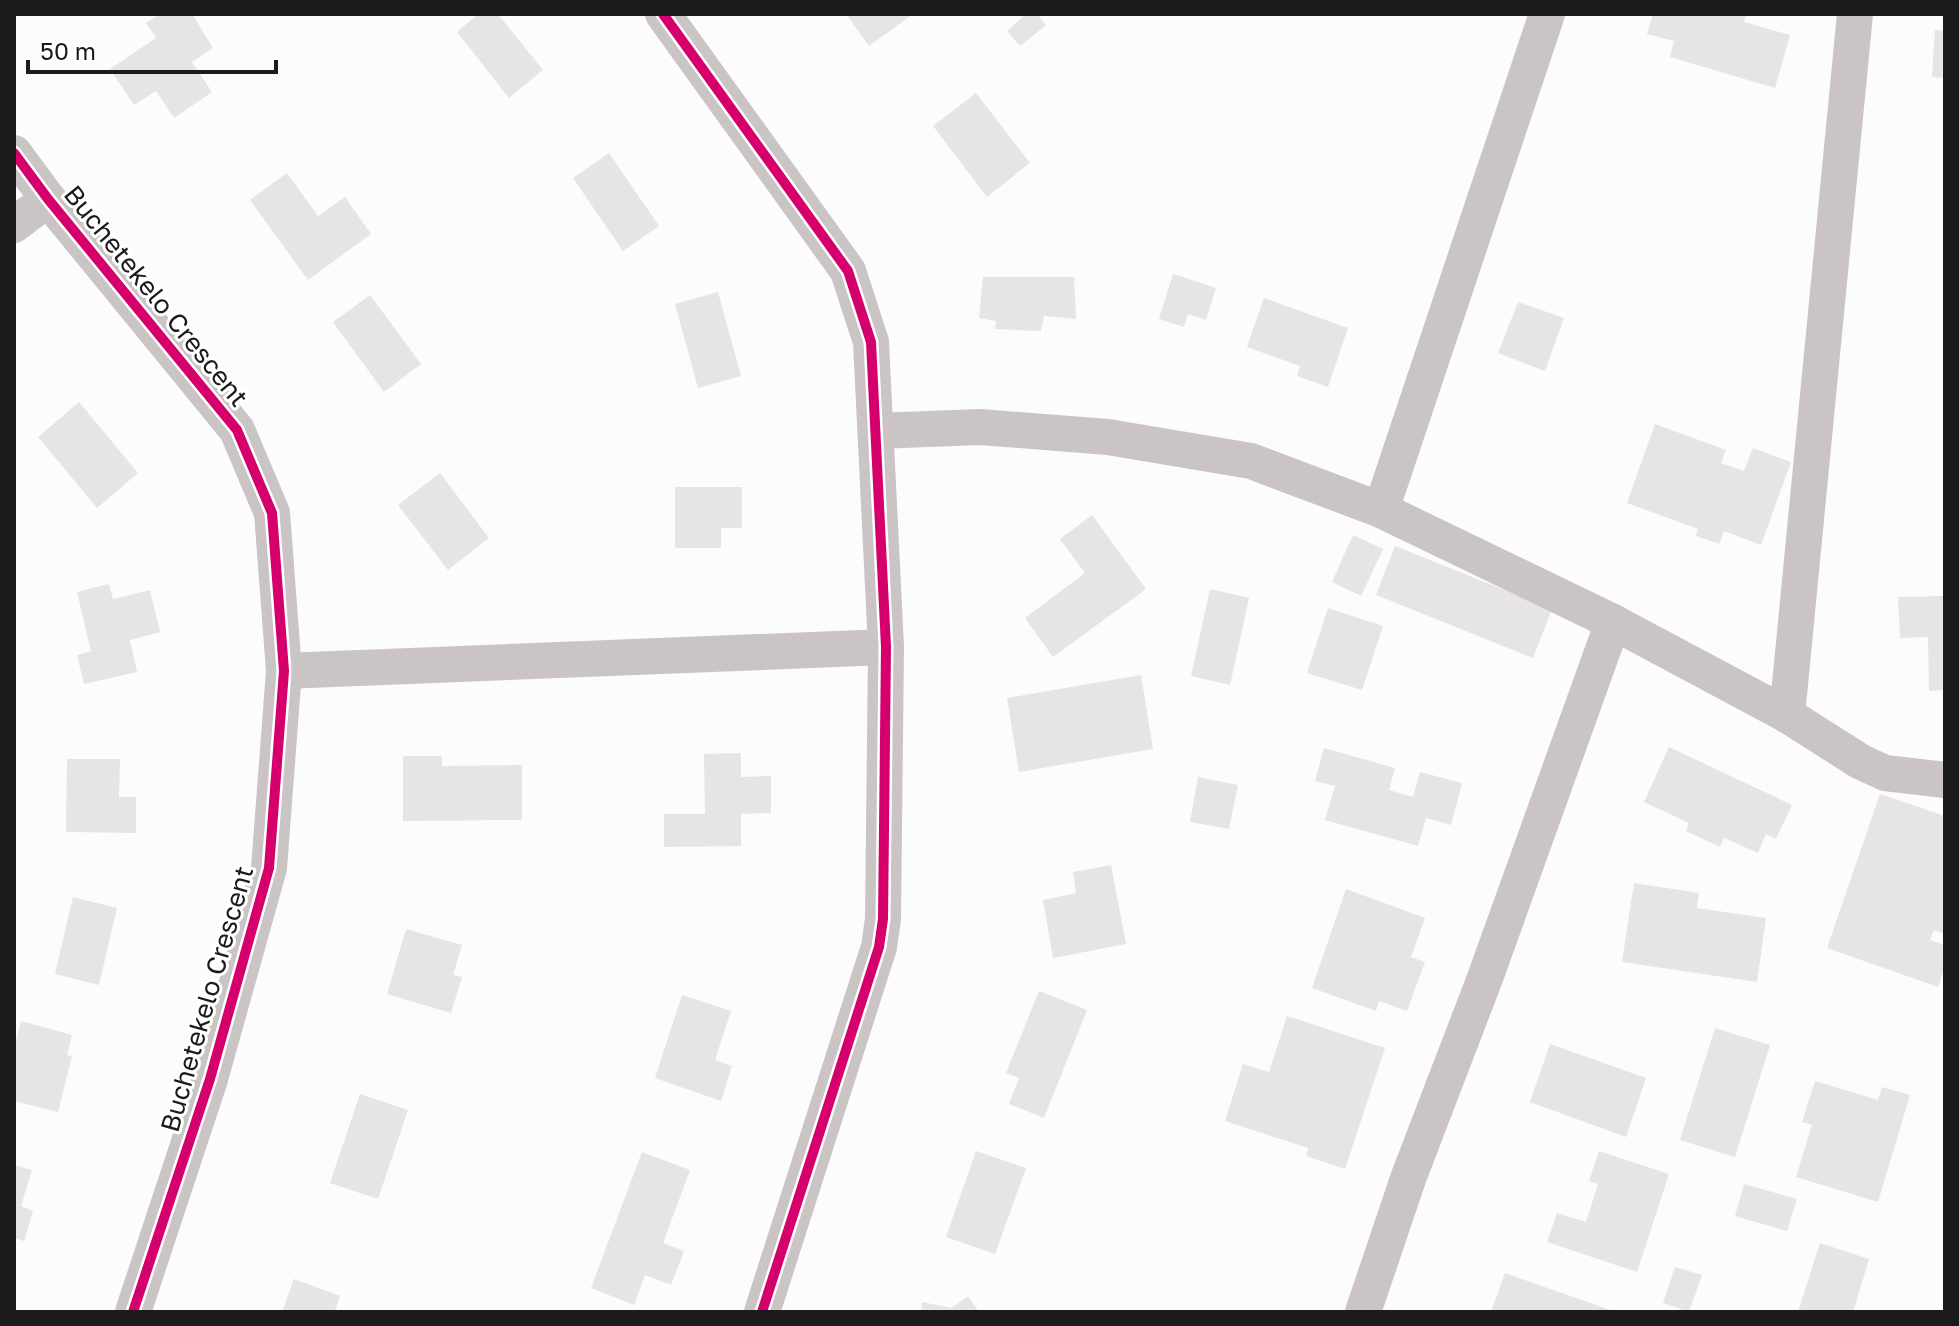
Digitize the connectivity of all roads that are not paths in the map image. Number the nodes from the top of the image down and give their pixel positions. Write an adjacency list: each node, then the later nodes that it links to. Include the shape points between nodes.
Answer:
1 (663, 14): 7 (street, via 848,271 871,342)
2 (1547, 14): 8 (street)
3 (1855, 14): 12 (street)
4 (14, 153): 5 (street, Buchetekelo Crescent)
5 (48, 199): 6 (street); 11 (street, Buchetekelo Crescent, via 237,430 272,513)
6 (14, 225)
7 (877, 431): 8 (street, via 980,427 1108,437 1251,461); 10 (street)
8 (1381, 510): 9 (street)
9 (1613, 622): 12 (street); 16 (street)
10 (886, 647): 11 (street); 15 (street, via 879,947)
11 (284, 671): 14 (street, Buchetekelo Crescent, via 269,868 210,1079)
12 (1787, 715): 13 (street, via 1885,773)
13 (1945, 780)
14 (133, 1312)
15 (762, 1312)
16 (1363, 1312)

